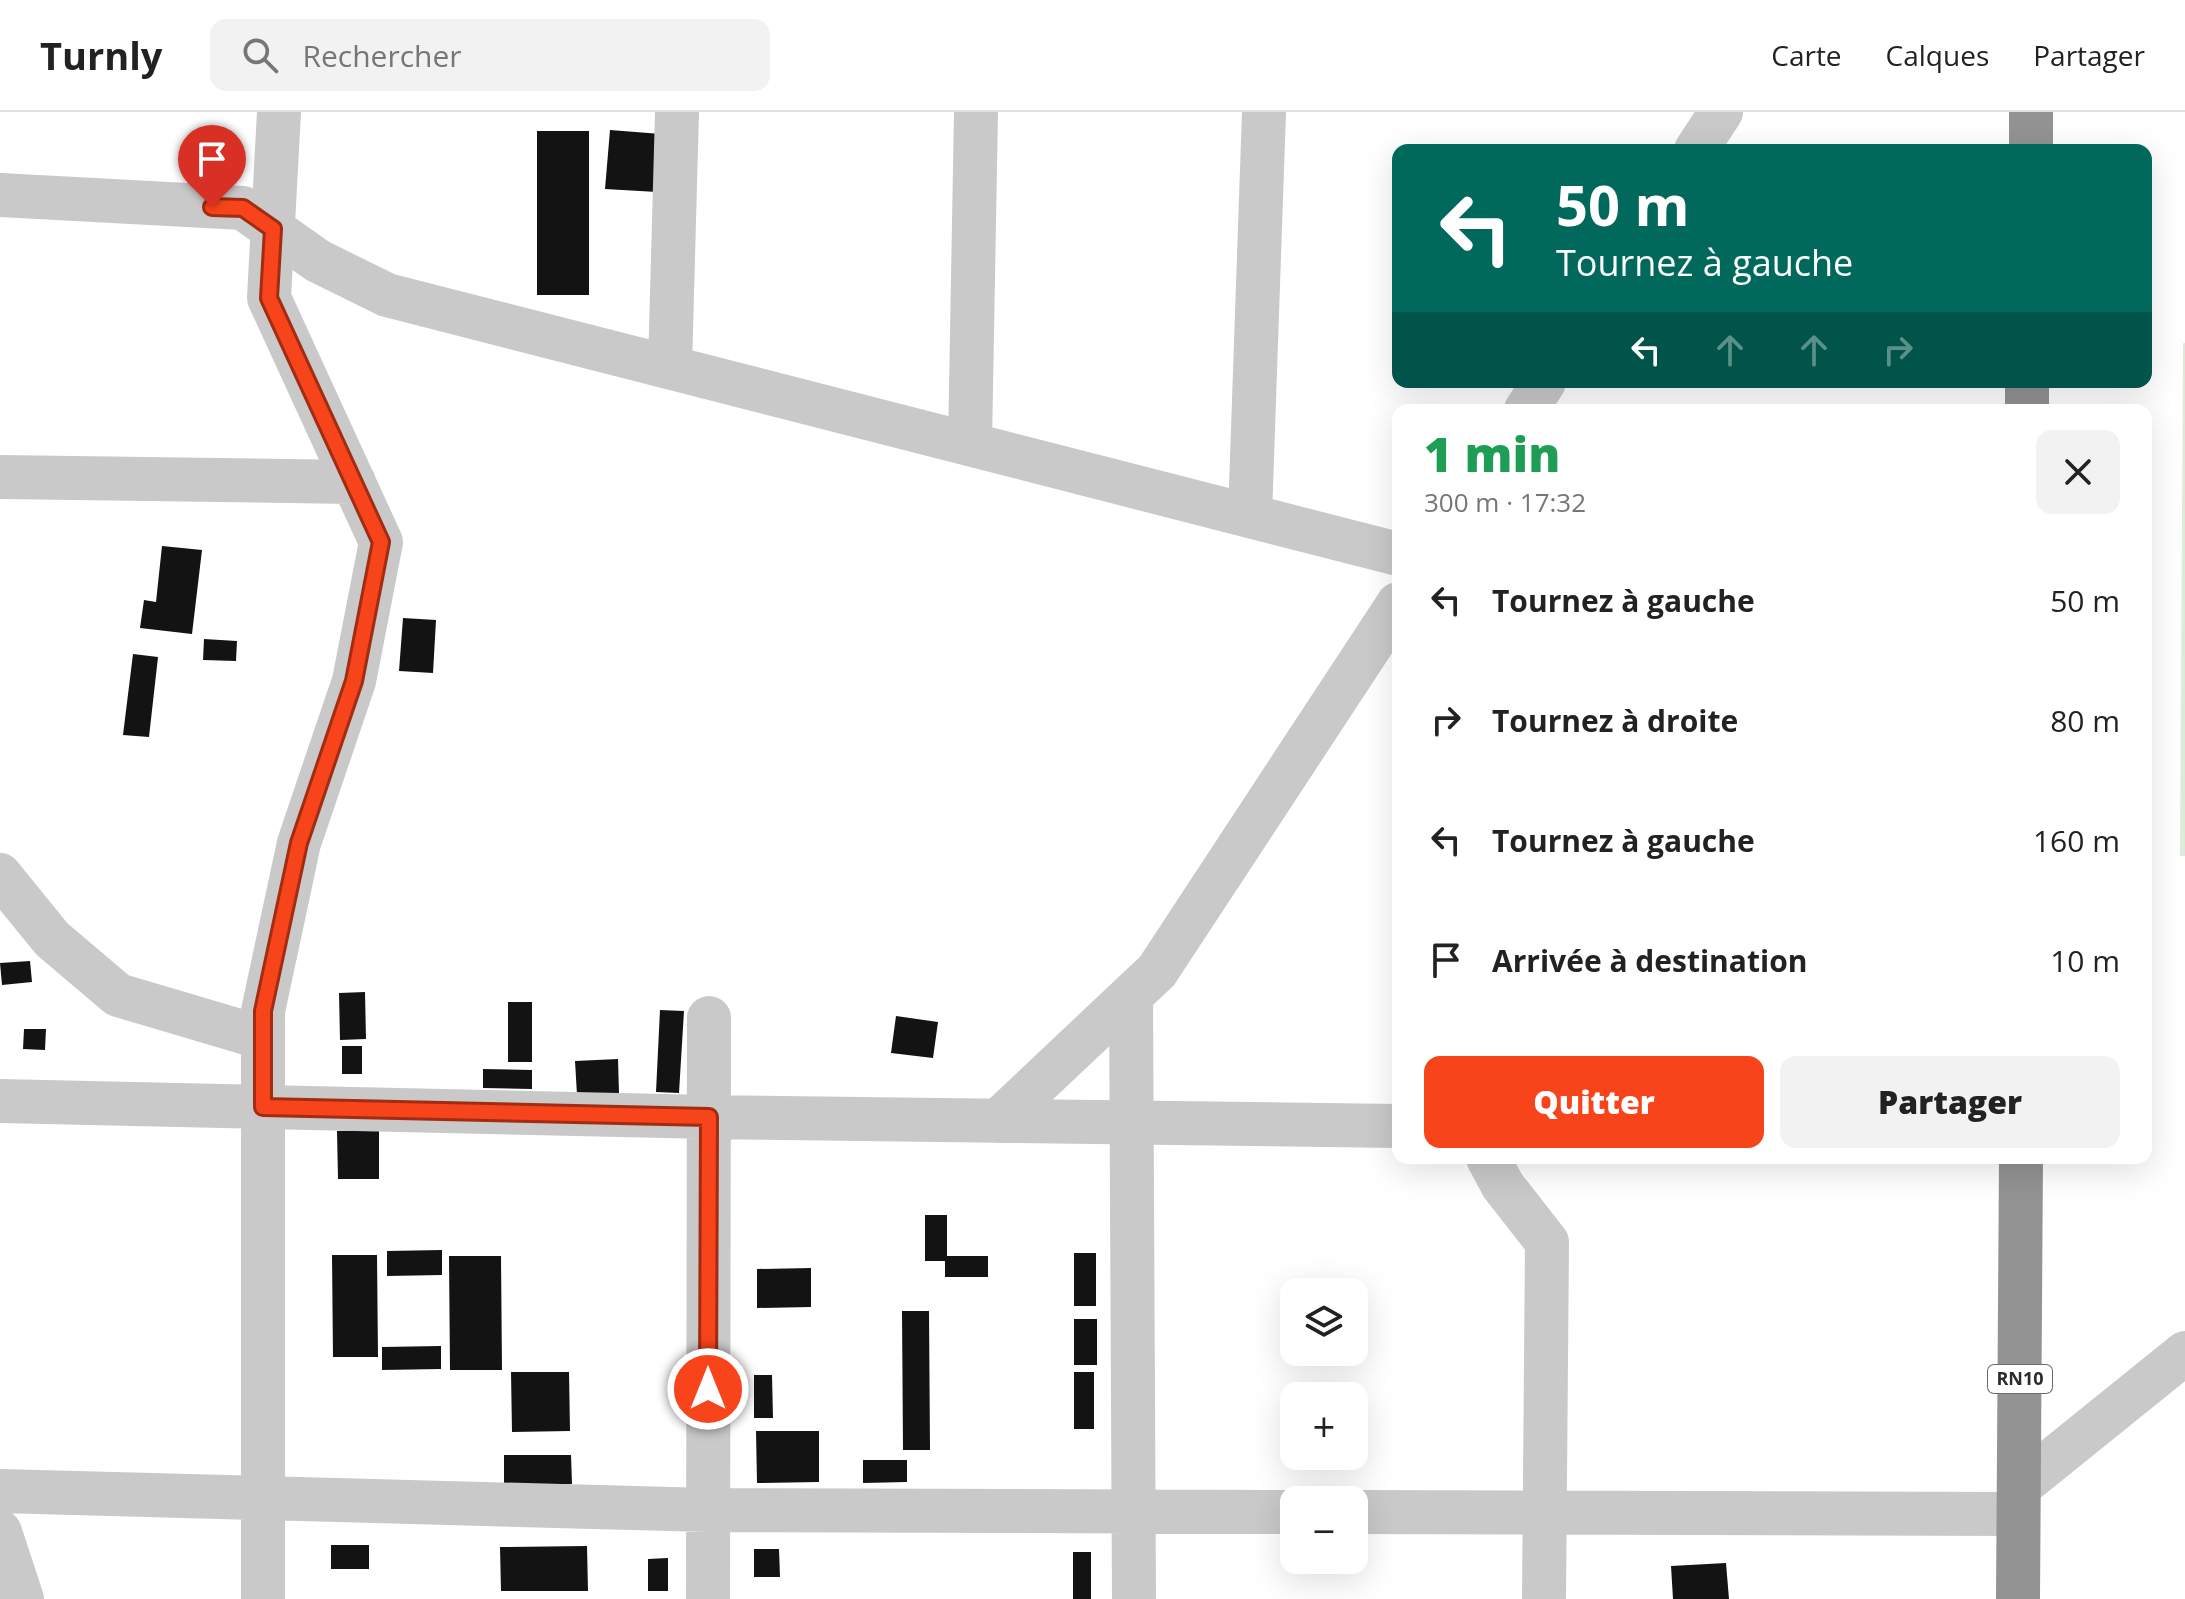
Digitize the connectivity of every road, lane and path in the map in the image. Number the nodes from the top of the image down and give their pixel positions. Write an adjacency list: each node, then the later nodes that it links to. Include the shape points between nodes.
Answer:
1 (279, 112): 10 (street)
2 (677, 112): 11 (street)
3 (976, 112): 12 (street)
4 (1264, 112): 15 (street)
5 (1721, 112): 7 (street)
6 (2031, 112): 8 (highway)
7 (1700, 144)
8 (2031, 144)
9 (0, 195): 10 (street, via 243,208)
10 (273, 229): 11 (street, via 318,261 387,295); 14 (street, via 269,298)
11 (670, 367): 12 (street)
12 (970, 444): 15 (street)
13 (0, 477): 14 (street)
14 (354, 482): 21 (street, via 381,542 354,681 299,843 263,1011)
15 (1250, 516): 16 (street)
16 (1392, 552)
17 (1392, 613): 19 (street, via 1157,971)
18 (0, 875): 21 (street, via 52,939 118,995)
19 (1131, 996): 25 (street); 26 (street)
20 (709, 1018): 24 (street)
21 (263, 1038): 23 (street)
22 (0, 1101): 23 (street)
23 (263, 1107): 24 (street); 32 (street)
24 (709, 1117): 25 (street); 34 (street)
25 (998, 1121): 26 (street)
26 (1131, 1123): 27 (street); 35 (street)
27 (1392, 1126)
28 (1491, 1164): 38 (street, via 1547,1242)
29 (2021, 1164): 33 (highway, RN10)
30 (2185, 1353): 33 (street)
31 (0, 1491): 32 (street)
32 (263, 1498): 34 (street); 41 (street)
33 (2019, 1501): 38 (street); 45 (highway, RN10)
34 (708, 1510): 35 (street); 42 (street)
35 (1133, 1511): 36 (street); 43 (street)
36 (1280, 1512)
37 (1368, 1512): 38 (street)
38 (1546, 1512): 44 (street)
39 (0, 1532): 40 (street)
40 (22, 1599)
41 (263, 1599)
42 (708, 1599)
43 (1134, 1599)
44 (1544, 1599)
45 (2018, 1599)

